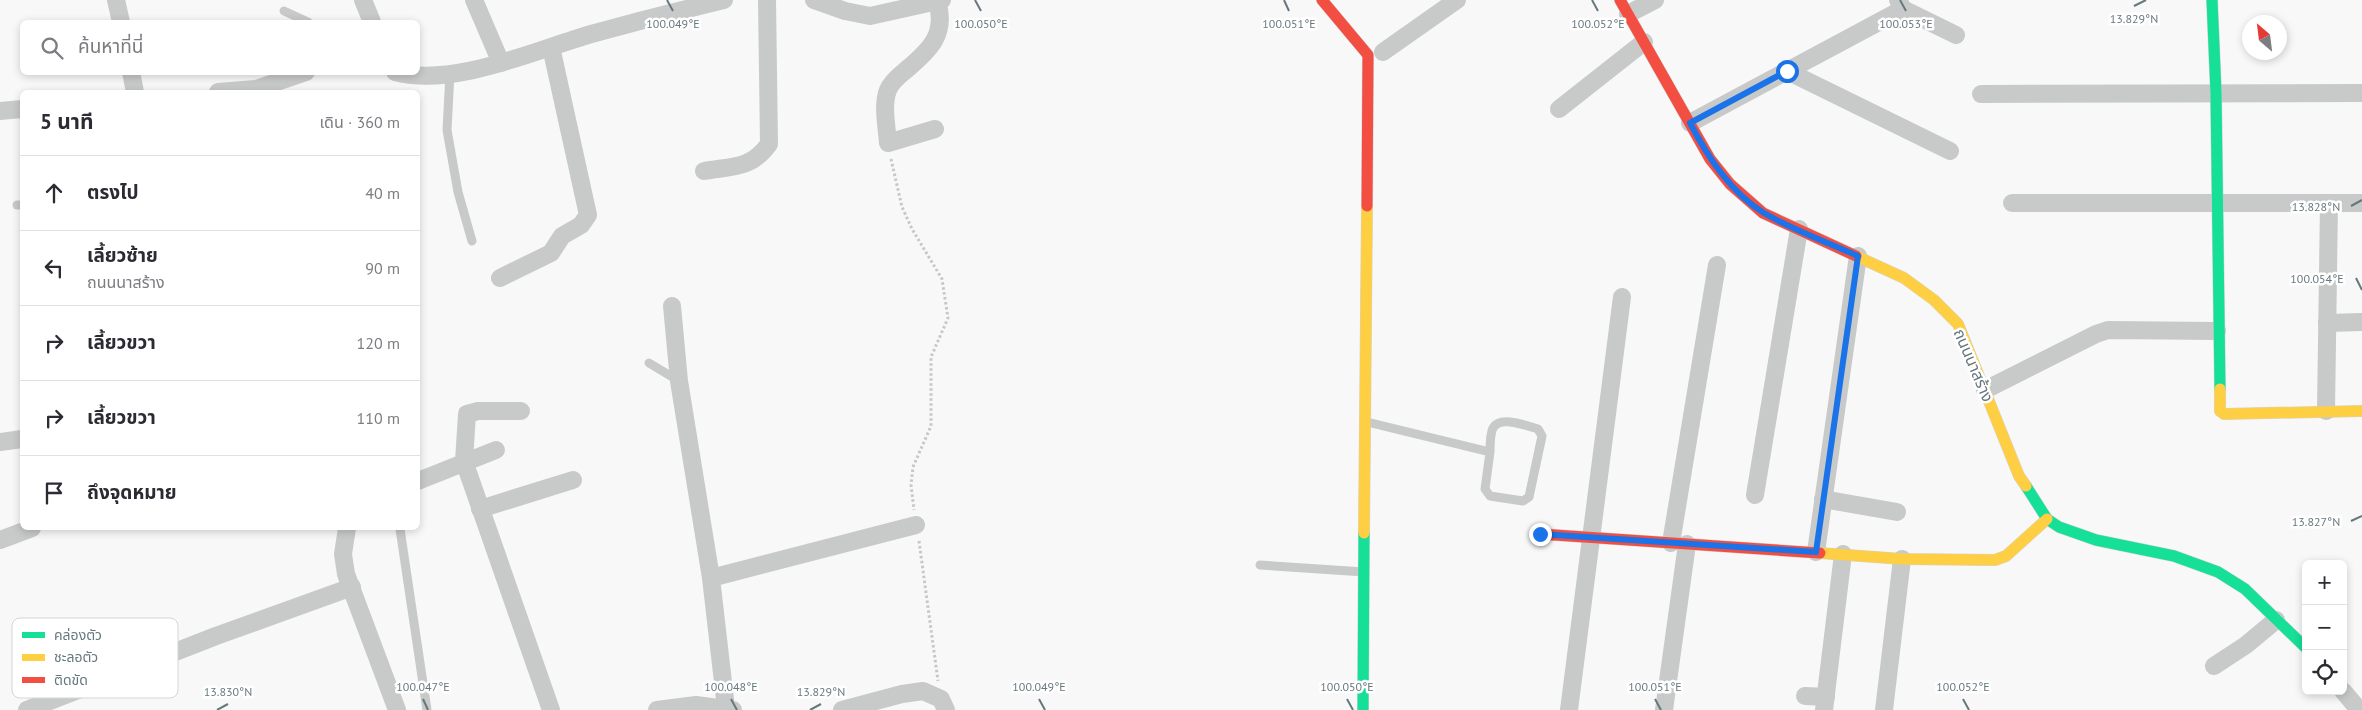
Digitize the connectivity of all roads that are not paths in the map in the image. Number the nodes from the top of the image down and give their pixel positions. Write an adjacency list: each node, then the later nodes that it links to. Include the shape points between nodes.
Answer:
1 (116, 0): 15 (street)
2 (363, 0): 17 (street)
3 (474, 0): 22 (street)
4 (724, 0): 20 (street)
5 (767, 0): 39 (street, via 769,144 751,163)
6 (814, 0): 11 (street, via 870,16)
7 (1322, 0): 60 (street, via 1368,55)
8 (1457, 0): 21 (street)
9 (1655, 0): 13 (street)
10 (2212, 0): 30 (street)
11 (940, 1): 37 (street, via 939,29 932,44 889,88 886,102 888,143)
12 (1900, 5): 18 (street); 23 (street)
13 (1624, 7): 19 (street, ถนนนาสร้าง)
14 (284, 12): 16 (lane)
15 (121, 20)
16 (303, 20)
17 (371, 20)
18 (1956, 35)
19 (1644, 42): 34 (street); 36 (street, ถนนนาสร้าง)
20 (551, 47): 22 (street); 48 (street, via 588,214 582,225 562,236 551,253)
21 (1383, 52)
22 (501, 63): 24 (street)
23 (1787, 71): 36 (street); 38 (street)
24 (450, 73): 27 (street); 45 (lane, via 447,130 458,192)
25 (132, 75): 28 (street)
26 (297, 75): 29 (street)
27 (405, 75)
28 (135, 90)
29 (243, 90)
30 (2216, 93): 31 (street); 32 (street); 40 (street)
31 (2362, 93)
32 (1981, 94)
33 (20, 109): 35 (street)
34 (1560, 109)
35 (0, 111)
36 (1690, 123): 44 (street, ถนนนาสร้าง, via 1710,159 1730,184 1763,213)
37 (935, 129)
38 (1950, 151)
39 (704, 171)
40 (2217, 202): 41 (street); 42 (street); 53 (street)
41 (2012, 203)
42 (2329, 203): 43 (street); 52 (street)
43 (2362, 203)
44 (1798, 229): 46 (street, ถนนนาสร้าง); 68 (street)
45 (472, 241)
46 (1858, 256): 56 (street, ถนนนาสร้าง, via 1904,278 1934,300 1958,324); 69 (street)
47 (1718, 266): 80 (street)
48 (500, 278)
49 (1622, 297): 78 (street)
50 (672, 306): 55 (street)
51 (2362, 322): 52 (street)
52 (2327, 323): 58 (street)
53 (2217, 331): 56 (street, via 2108,330); 58 (street, via 2220,411 2224,414)
54 (649, 363): 55 (lane)
55 (679, 381): 86 (street)
56 (1985, 390): 72 (street, ถนนนาสร้าง, via 2019,476)
57 (521, 411): 65 (street, via 486,410 467,414)
58 (2326, 411): 59 (street)
59 (2362, 411)
60 (1366, 422): 64 (lane); 85 (street)
61 (20, 439): 62 (street)
62 (0, 442)
63 (496, 450): 65 (street)
64 (1490, 452): 64 (lane, via 1485,490 1490,496 1523,501 1530,497 1542,436 1540,431 1507,422 1498,423 1493,428)
65 (464, 461): 66 (street); 70 (street)
66 (420, 479)
67 (573, 480): 70 (street)
68 (1754, 495)
69 (1823, 499): 71 (street); 81 (street)
70 (480, 509): 101 (street)
71 (1897, 512)
72 (2047, 519): 83 (street, via 2006,556 1995,560); 88 (street, ถนนนาสร้าง, via 2059,527 2096,540 2174,556 2218,572 2245,589)
73 (916, 525): 86 (street)
74 (27, 530): 79 (street)
75 (347, 530): 87 (street, via 343,554)
76 (400, 530): 100 (lane)
77 (1540, 534): 78 (street)
78 (1591, 537): 80 (street); 105 (street)
79 (0, 540)
80 (1679, 544): 81 (street); 106 (street)
81 (1816, 552): 82 (street)
82 (1843, 554): 83 (street); 95 (street)
83 (1902, 559): 107 (street)
84 (1260, 565): 85 (lane)
85 (1364, 572): 104 (street)
86 (711, 578): 97 (street)
87 (352, 587): 90 (street); 99 (street)
88 (2276, 620): 89 (street, ถนนนาสร้าง); 91 (street)
89 (2302, 644)
90 (178, 651)
91 (2214, 666)
92 (2347, 695): 108 (street)
93 (1806, 696): 95 (street)
94 (58, 698): 98 (street)
95 (1825, 704)
96 (943, 705): 103 (street, via 923,691)
97 (729, 709): 102 (street, via 696,705)
98 (27, 710)
99 (397, 710)
100 (427, 710)
101 (551, 710)
102 (657, 710)
103 (842, 710)
104 (1363, 710)
105 (1569, 710)
106 (1664, 710)
107 (1884, 710)
108 (2360, 710)

